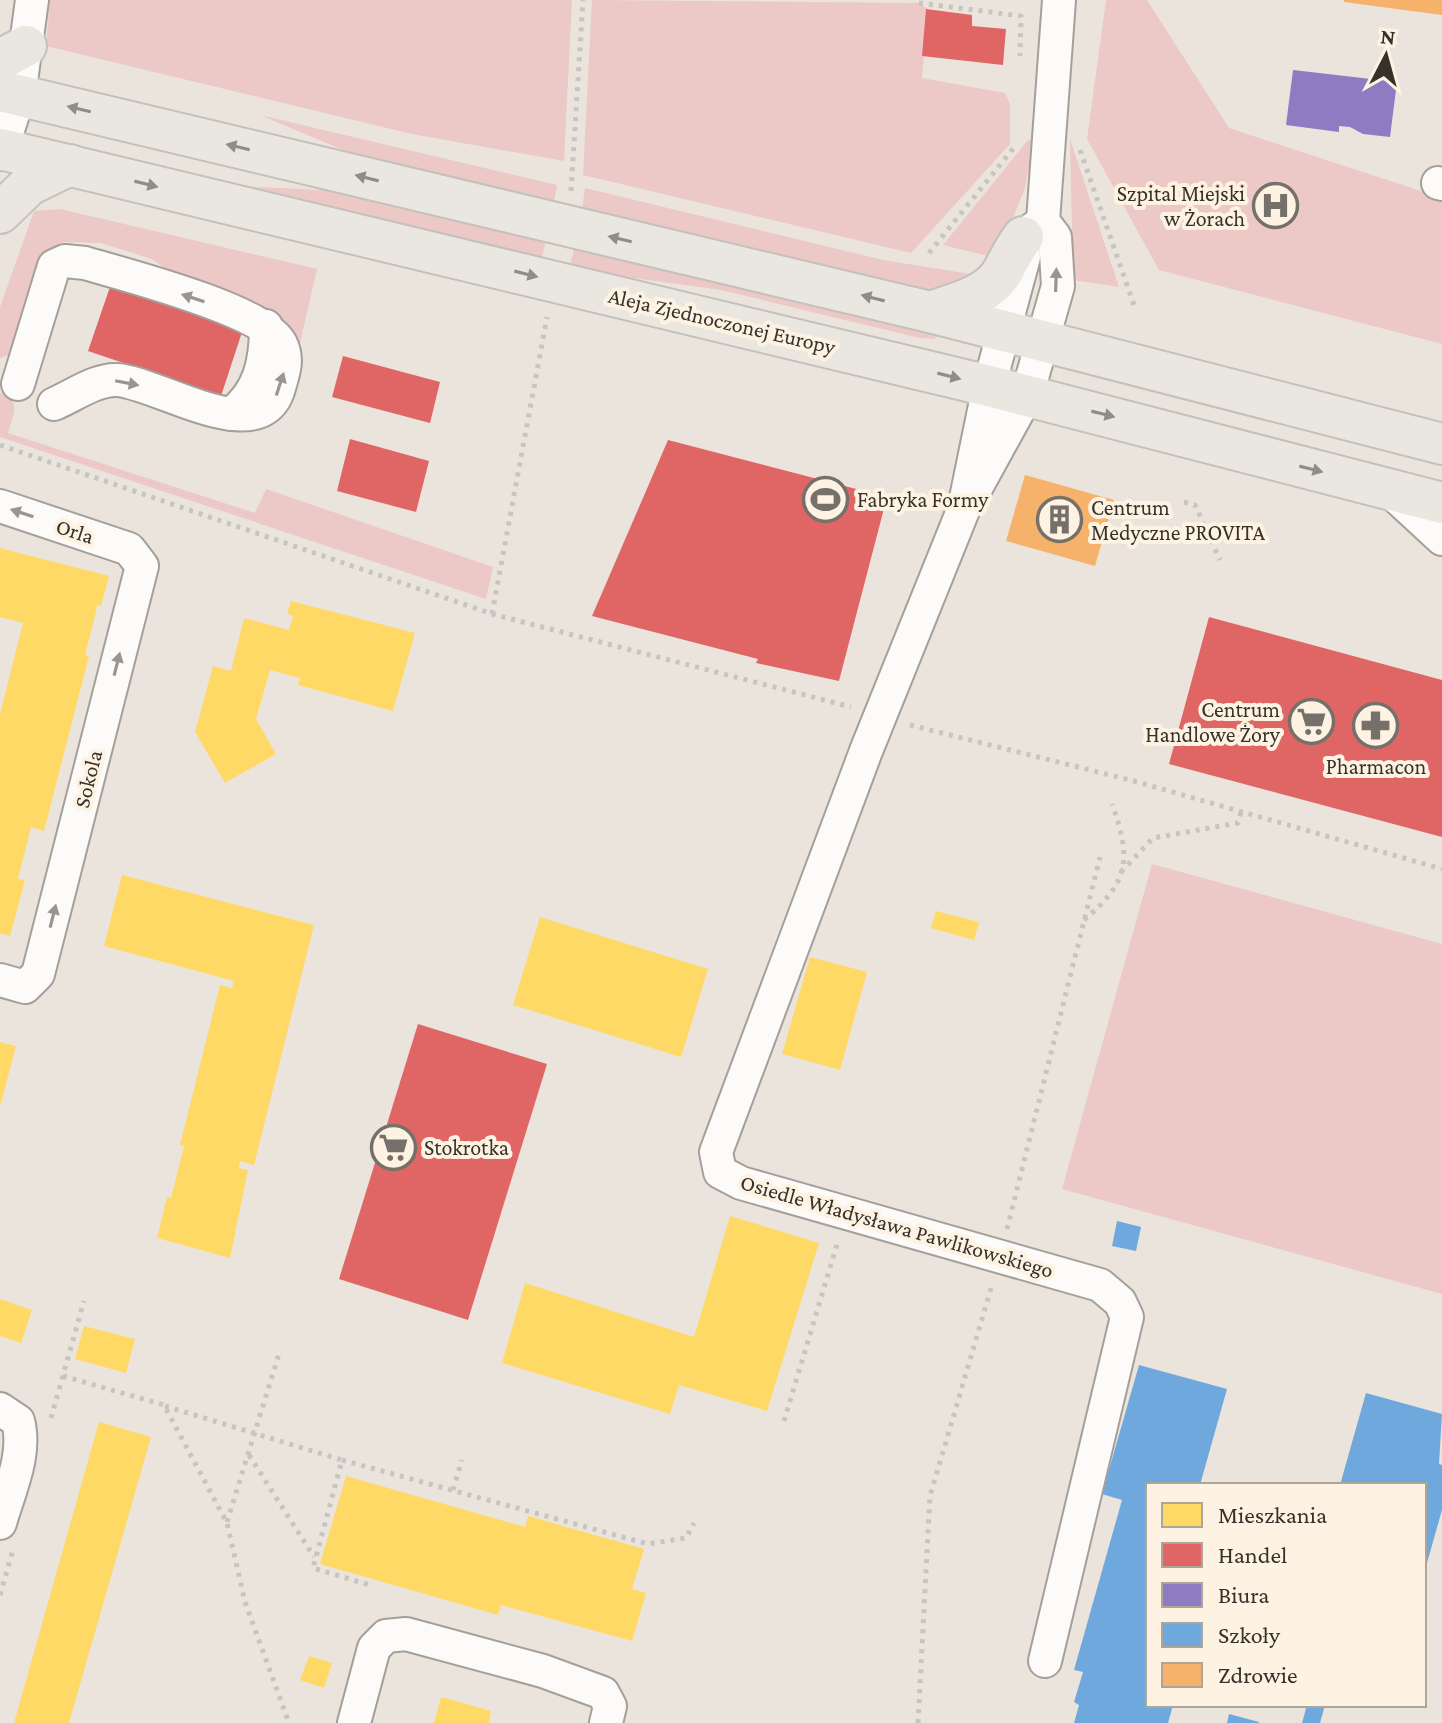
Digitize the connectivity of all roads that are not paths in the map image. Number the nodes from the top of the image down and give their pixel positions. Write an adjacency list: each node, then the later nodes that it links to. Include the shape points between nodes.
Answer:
1 (32, 0): 3 (street)
2 (1059, 0): 8 (street, Osiedle Władysława Pawlikowskiego)
3 (13, 53): 4 (street)
4 (10, 93): 5 (street); 9 (main road, one-way to 4)
5 (0, 151): 6 (main road, Aleja Zjednoczonej Europy)
6 (70, 165): 7 (main road, via 29,185); 12 (main road, Aleja Zjednoczonej Europy, one-way to 12)
7 (0, 213)
8 (1033, 229): 9 (main road, via 985,289); 10 (street, Osiedle Władysława Pawlikowskiego, via 1024,257)
9 (930, 312): 10 (main road)
10 (1022, 335): 12 (street, Osiedle Władysława Pawlikowskiego); 14 (main road)
11 (18, 384): 13 (street, one-way to 11, via 99,383 119,380 231,414 250,400 266,355 266,326 115,272 65,261 54,266)
12 (1008, 390): 15 (main road, Aleja Zjednoczonej Europy, one-way to 15); 23 (street, Osiedle Władysława Pawlikowskiego, via 716,1152 720,1172 741,1183 1100,1285 1120,1302 1127,1317)
13 (54, 404)
14 (1442, 444)
15 (1387, 488): 16 (main road, Aleja Zjednoczonej Europy); 18 (street)
16 (1442, 503)
17 (0, 506): 19 (street, Orla, one-way to 17, via 129,549)
18 (1442, 539)
19 (142, 566): 20 (street, Sokola, one-way to 19, via 38,974)
20 (12, 983)
21 (0, 1409): 22 (street, via 18,1421 21,1433)
22 (0, 1523)
23 (1045, 1661)
24 (354, 1723): 25 (street, via 374,1648 386,1636 406,1634 603,1693 610,1706)
25 (606, 1723)

